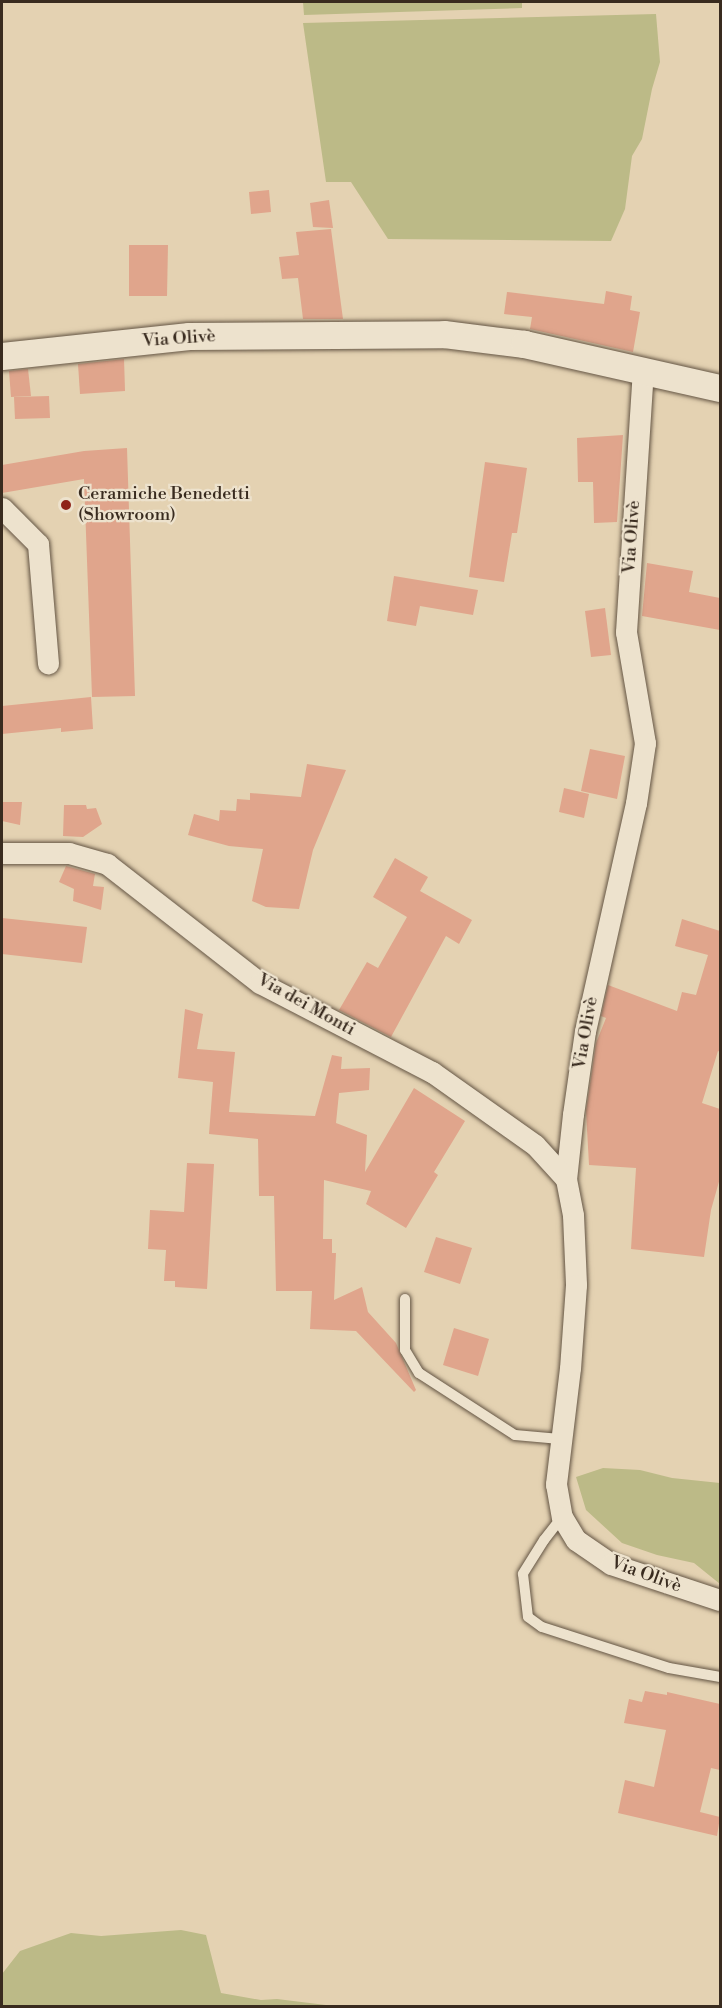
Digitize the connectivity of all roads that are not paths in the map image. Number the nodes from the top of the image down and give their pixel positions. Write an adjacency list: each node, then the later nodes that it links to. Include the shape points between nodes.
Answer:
1 (2, 356): 2 (street, Via Olivè, via 189,336 444,333 525,344)
2 (643, 369): 3 (street, Via Olivè); 7 (street, Via Olivè, via 626,632 645,743 636,803 585,1030)
3 (720, 388)
4 (2, 508): 5 (street, via 38,544)
5 (48, 664)
6 (2, 853): 7 (street, Via dei Monti, via 69,853 107,864 260,982 432,1072 535,1145)
7 (566, 1179): 9 (street, Via Olivè, via 573,1215 576,1285)
8 (405, 1299): 9 (lane, via 405,1350 419,1373 515,1435)
9 (560, 1439): 10 (street, Via Olivè, via 556,1484)
10 (562, 1517): 11 (street, Via Olivè, via 576,1540 610,1564); 12 (lane, via 523,1574 528,1617 542,1626 669,1668)
11 (720, 1600)
12 (720, 1677)

